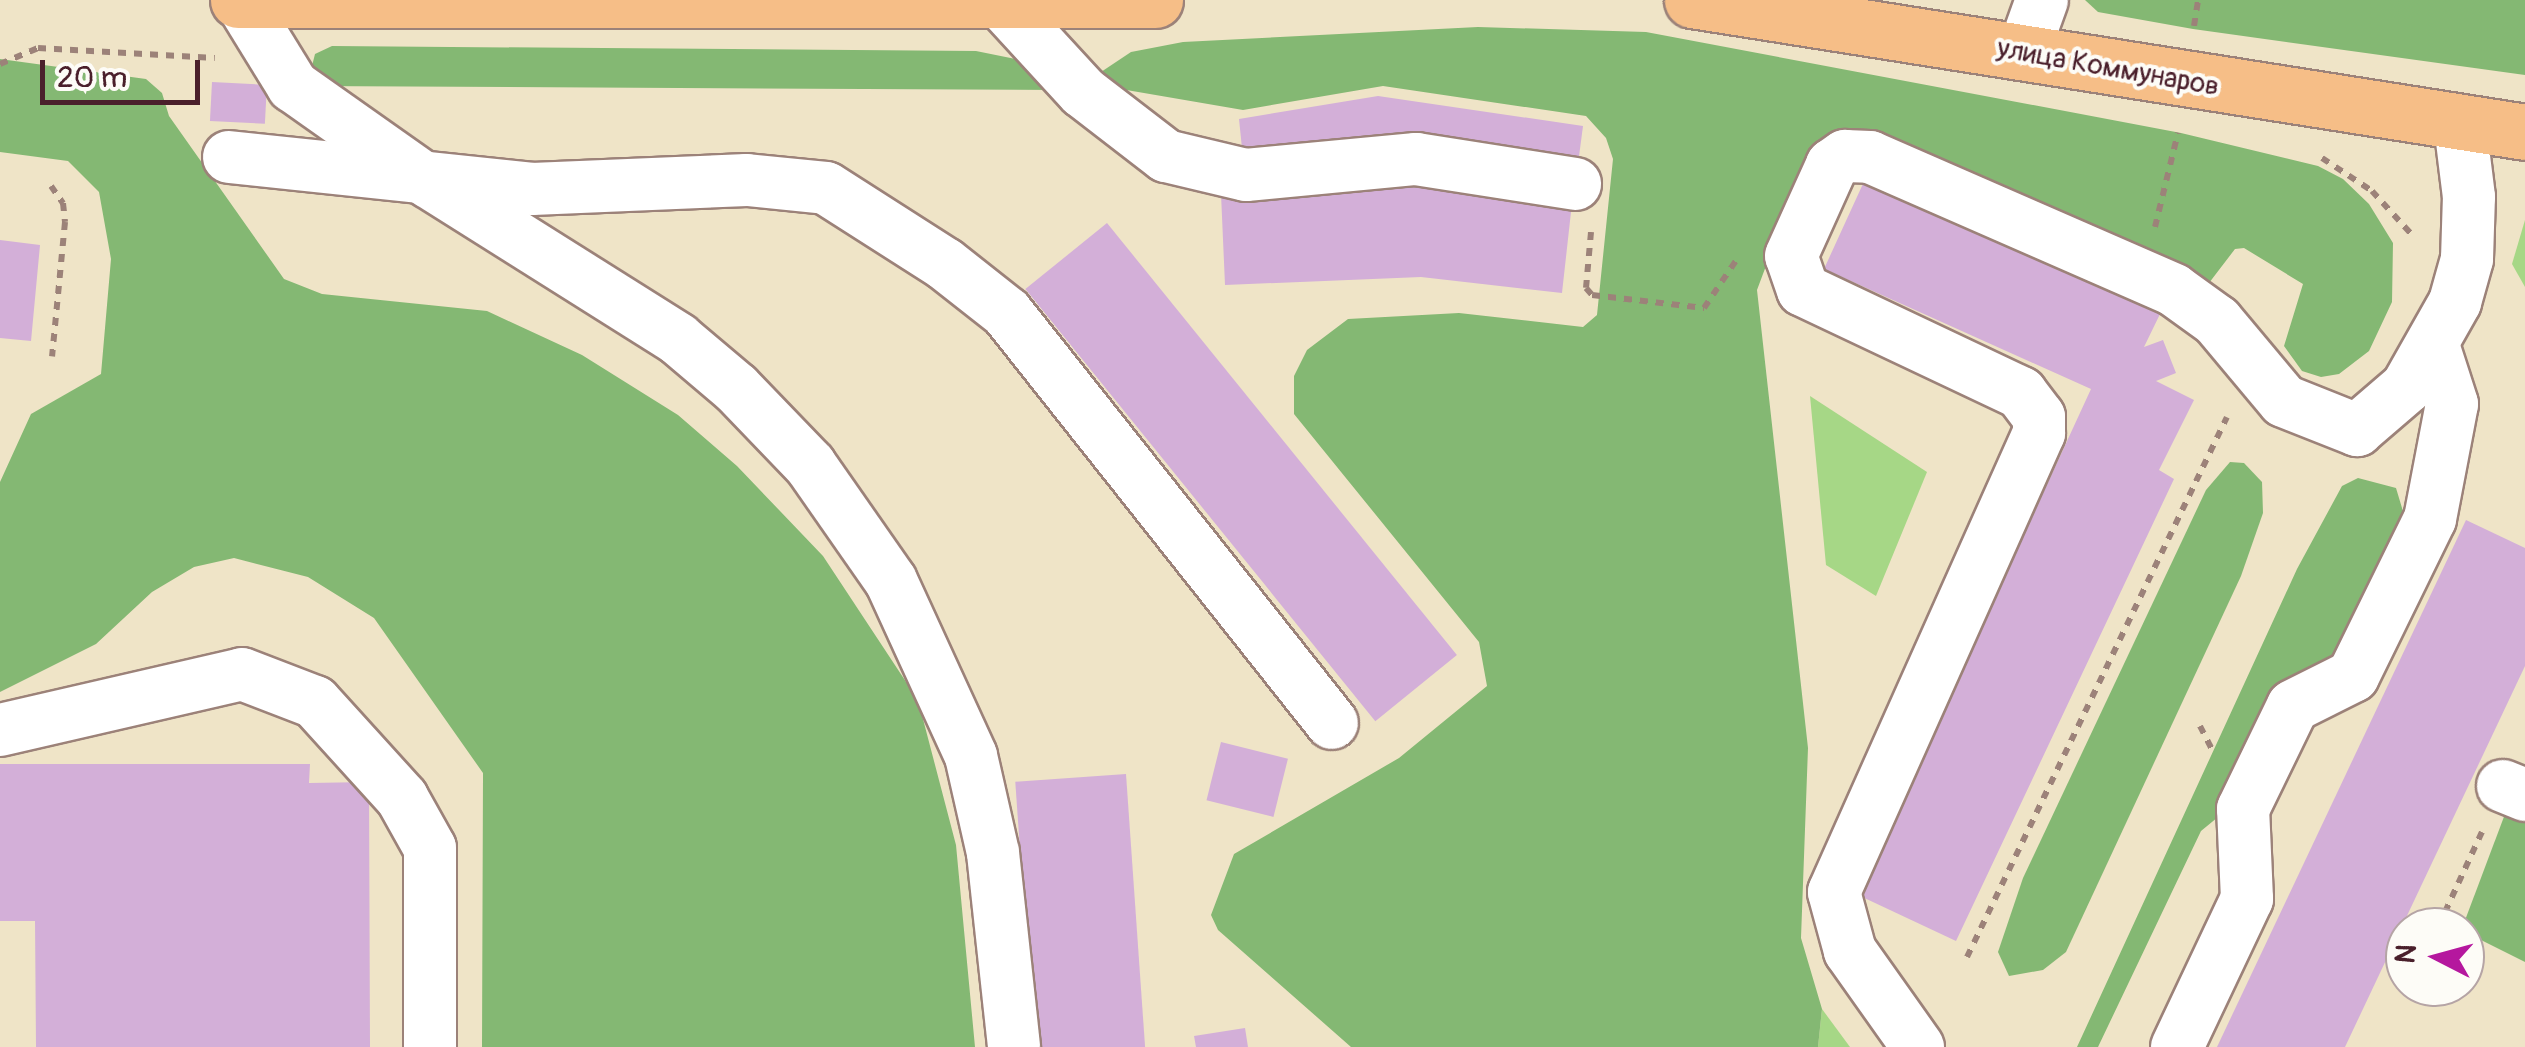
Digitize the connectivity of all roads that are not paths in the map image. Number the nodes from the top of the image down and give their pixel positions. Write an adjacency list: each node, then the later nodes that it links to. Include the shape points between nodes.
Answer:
1 (239, 0): 5 (main road); 11 (lane, via 292,86)
2 (1155, 0): 5 (main road)
3 (1692, 0): 6 (main road, улица Коммунаров)
4 (2042, 0): 7 (lane)
5 (1003, 4): 12 (lane, via 1128,132 1195,166 1246,175 1416,159)
6 (1917, 16): 7 (main road, улица Коммунаров)
7 (2023, 53): 8 (main road, улица Коммунаров)
8 (2460, 125): 9 (main road, улица Коммунаров); 13 (lane, via 2469,197 2467,259)
9 (2525, 132)
10 (229, 157): 11 (lane)
11 (429, 182): 14 (lane, via 532,189 748,180 826,188 946,264 1007,314); 17 (lane, via 678,339 736,388 810,465 891,581 972,756 993,852)
12 (1575, 184)
13 (2434, 348): 18 (lane, via 2407,387 2357,430 2284,401 2217,321 2143,277 1857,154 1832,165 1791,256 1802,290 2021,392 2039,417 2039,433 1834,892 1850,951); 19 (lane, via 2452,404 2430,519 2353,676 2293,706 2251,792 2240,830 2247,899)
14 (1332, 723)
15 (0, 730): 16 (lane, via 242,674 315,702 402,798 430,848)
16 (430, 1047)
17 (1014, 1047)
18 (1918, 1047)
19 (2177, 1047)

